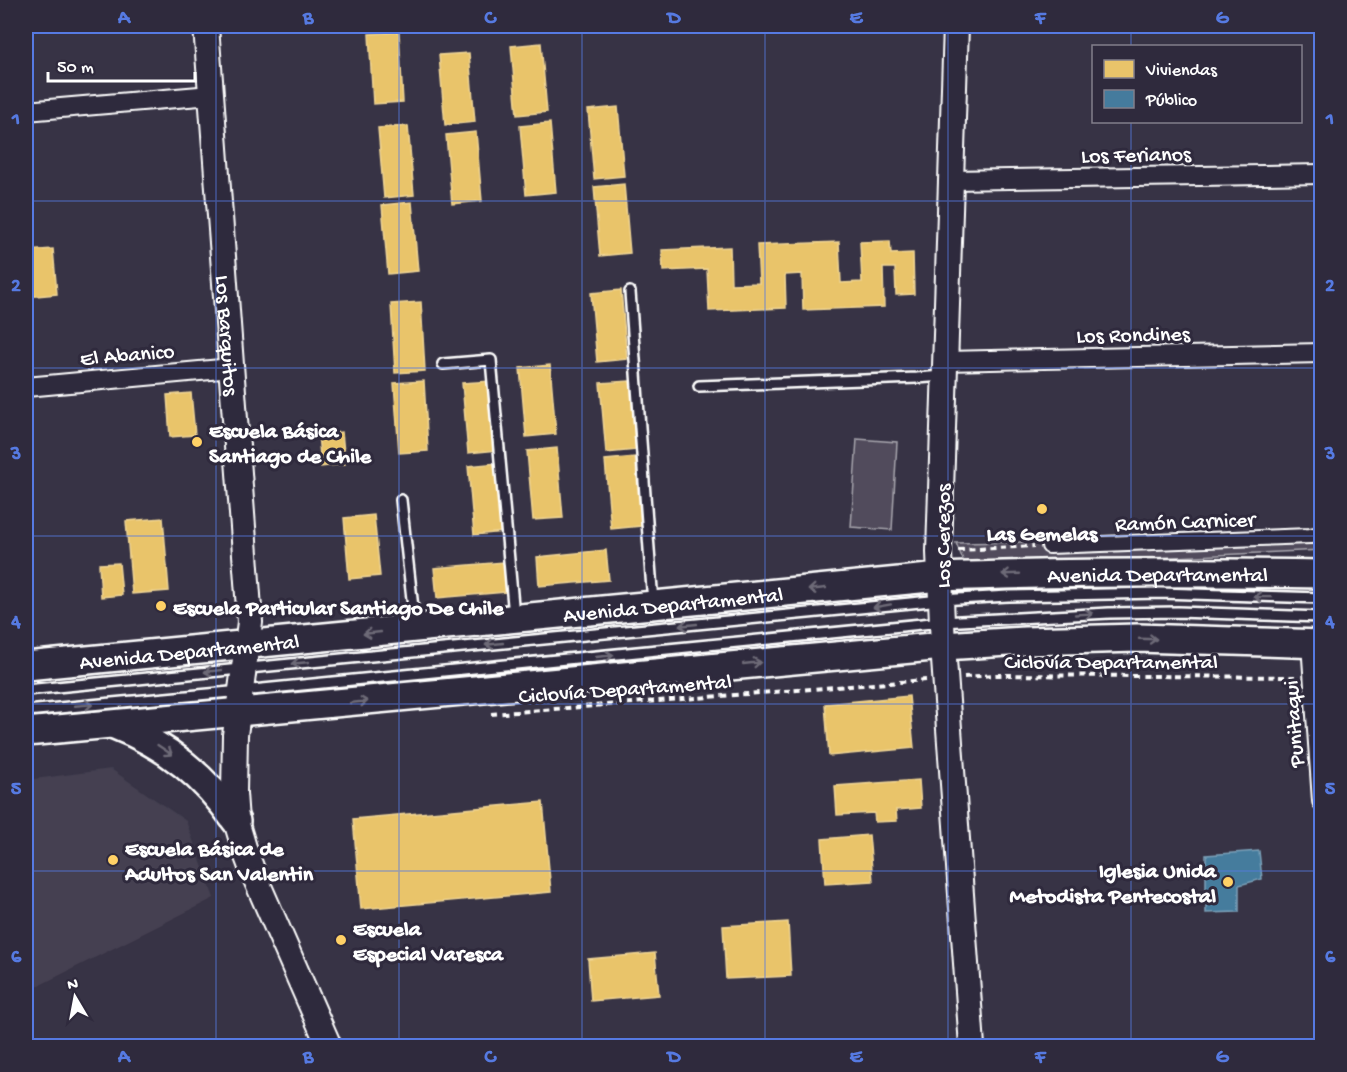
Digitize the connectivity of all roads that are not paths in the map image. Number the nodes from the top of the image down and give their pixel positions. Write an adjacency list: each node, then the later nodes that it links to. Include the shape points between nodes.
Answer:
1 (206, 26): 3 (street, Los Barquitos)
2 (956, 26): 6 (street, Los Cerezos)
3 (211, 94): 4 (street); 10 (street, Los Barquitos)
4 (26, 111)
5 (1322, 174): 6 (street, Los Ferianos)
6 (951, 180): 11 (street, Los Cerezos)
7 (630, 292): 20 (lane)
8 (1322, 353): 11 (street, Los Rondines)
9 (443, 364): 22 (lane, via 491,360)
10 (232, 368): 13 (street, El Abanico); 30 (street, Los Barquitos, via 249,612)
11 (945, 368): 12 (lane, via 917,378); 19 (street, Los Cerezos)
12 (699, 386)
13 (26, 387)
14 (401, 500): 23 (lane)
15 (1322, 534): 16 (street, Ramón Carnicer)
16 (1049, 546)
17 (1322, 574): 19 (main road, Avenida Departamental, one-way to 19, via 1008,574)
18 (1322, 598): 19 (lane, one-way to 19, via 1160,593)
19 (941, 600): 20 (main road, Avenida Departamental, one-way to 20); 21 (lane, one-way to 21, via 1132,612); 24 (main road, Avenida Departamental, one-way to 24, via 1024,641 1138,639); 25 (lane, one-way to 19); 29 (main road, Avenida Departamental, one-way to 19); 30 (lane, one-way to 30); 38 (street, Los Cerezos)
20 (653, 605): 22 (main road, Avenida Departamental)
21 (1322, 616)
22 (514, 619): 23 (main road, Avenida Departamental)
23 (415, 629): 30 (main road, Avenida Departamental, one-way to 30)
24 (1316, 644): 35 (street, Punitaqui, via 1313,677)
25 (546, 661): 27 (lane); 30 (lane)
26 (26, 666): 30 (main road, Avenida Departamental)
27 (588, 668)
28 (600, 668): 29 (lane, via 646,666)
29 (673, 671): 30 (main road, Avenida Departamental, one-way to 29)
30 (243, 680): 31 (lane, one-way to 31); 32 (lane, one-way to 30); 33 (main road, Avenida Departamental); 36 (street, Los Barquitos, via 234,759)
31 (26, 690)
32 (26, 711)
33 (113, 724): 34 (main road, Avenida Departamental); 36 (main road, one-way to 36, via 138,734 183,762 209,786)
34 (26, 732)
35 (1322, 801)
36 (236, 822): 37 (street, Los Barquitos, via 251,867)
37 (329, 1047)
38 (972, 1047)

